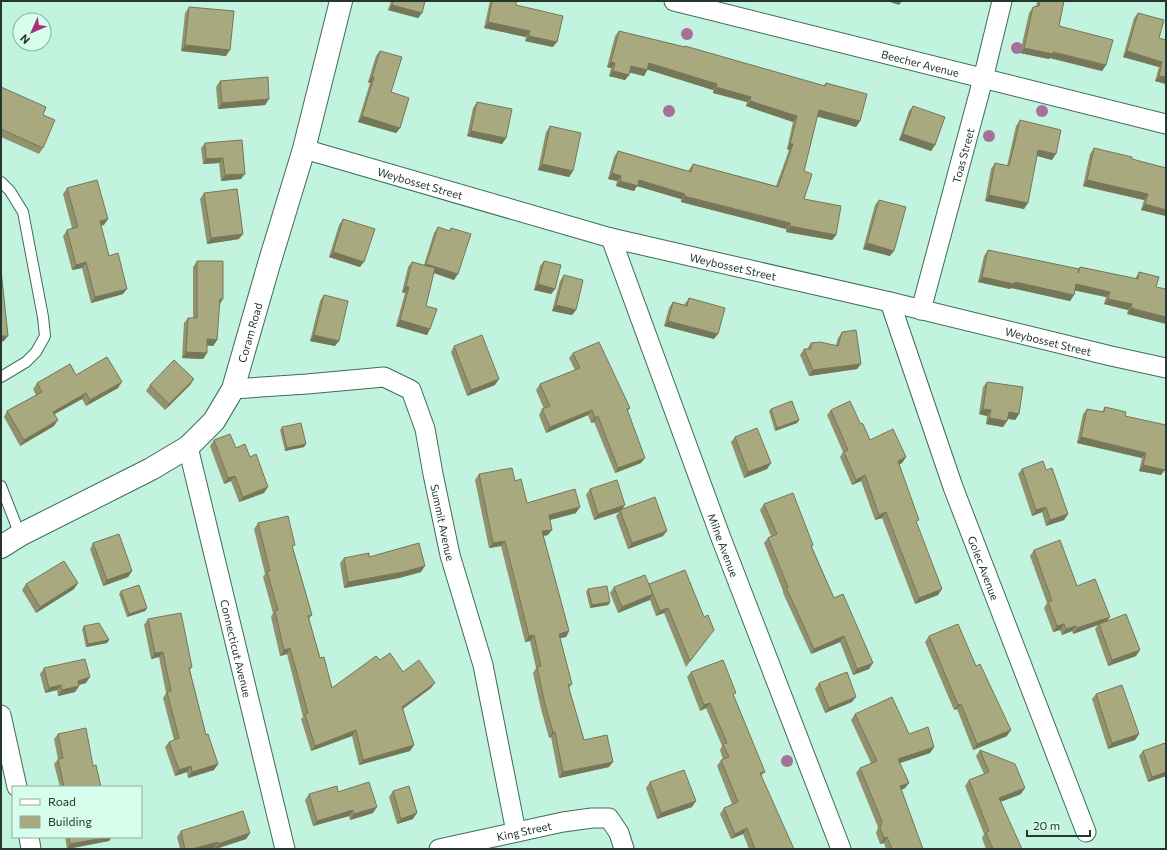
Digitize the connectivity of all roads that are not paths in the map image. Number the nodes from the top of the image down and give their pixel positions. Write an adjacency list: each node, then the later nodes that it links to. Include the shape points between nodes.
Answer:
1 (341, 1): 6 (street, Coram Road)
2 (674, 1): 4 (street, Beecher Avenue)
3 (1002, 1): 4 (street, Toas Street)
4 (983, 79): 5 (street, Beecher Avenue); 10 (street, Toas Street)
5 (1166, 124)
6 (304, 149): 8 (street, Weybosset Street); 13 (street, Coram Road)
7 (1, 182): 12 (lane, via 23,212 45,336 36,352 26,362)
8 (611, 238): 9 (street, Weybosset Street); 27 (street, Milne Avenue, via 721,538)
9 (890, 302): 10 (street, Weybosset Street); 21 (street, Golec Avenue, via 952,486)
10 (921, 310): 11 (street, Weybosset Street)
11 (1166, 368)
12 (1, 376)
13 (233, 389): 14 (street, Coram Road, via 214,421); 20 (street, Summit Avenue, via 384,377 411,390 425,429 450,555 483,665)
14 (188, 447): 16 (street, Coram Road); 24 (street, Connecticut Avenue)
15 (1, 486): 16 (lane)
16 (20, 535): 17 (street, Coram Road)
17 (1, 546)
18 (1, 715): 19 (street)
19 (17, 786)
20 (516, 832): 25 (street, King Street); 26 (street, King Street, via 563,822 610,818 619,833)
21 (1086, 832)
22 (29, 838): 23 (street)
23 (31, 849)
24 (285, 849)
25 (439, 849)
26 (624, 849)
27 (840, 849)

